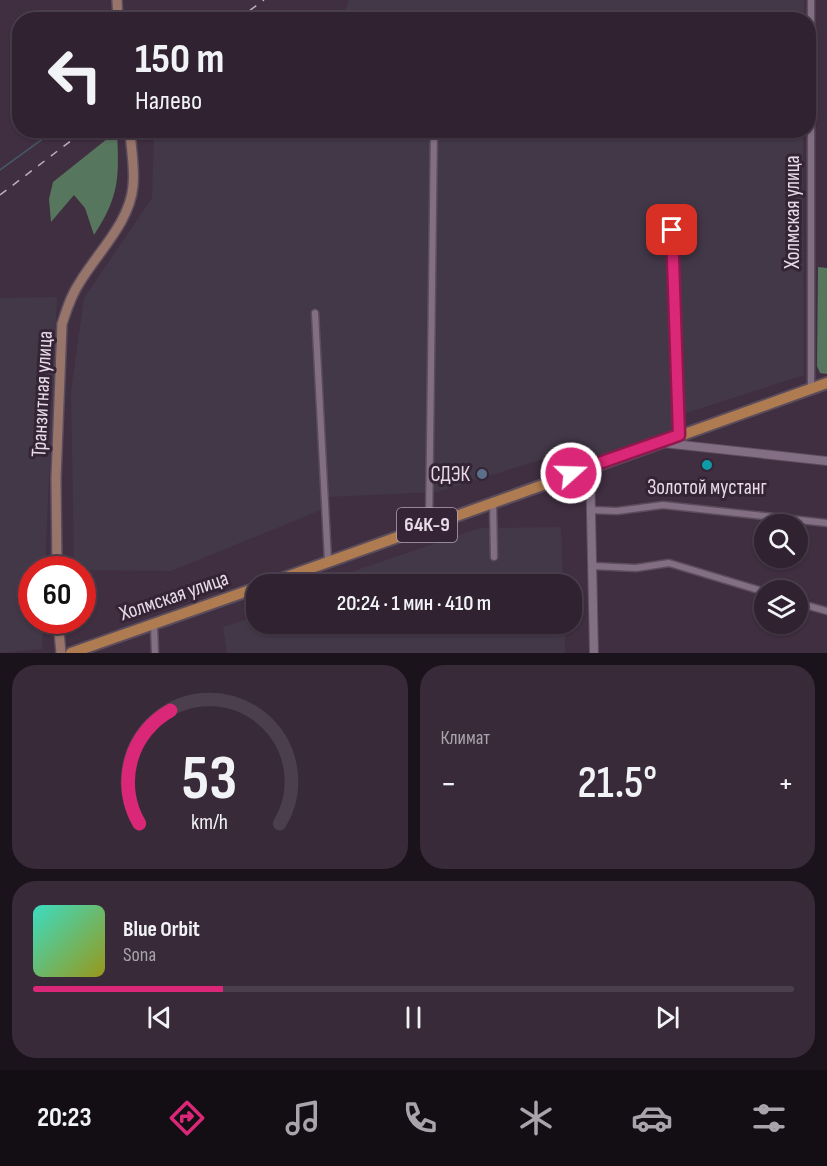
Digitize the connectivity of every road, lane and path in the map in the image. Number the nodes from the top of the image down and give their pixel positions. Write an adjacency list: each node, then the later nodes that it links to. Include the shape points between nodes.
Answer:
1 (130, 138): 16 (main road, Транзитная улица, via 133,187 129,203 69,301 62,324)
2 (434, 138): 15 (street)
3 (811, 138): 7 (street, Холмская улица)
4 (672, 230): 8 (street)
5 (315, 313): 18 (street)
6 (827, 383): 7 (main road, 64К-9)
7 (811, 389): 8 (main road, 64К-9)
8 (679, 435): 9 (main road, 64К-9)
9 (658, 443): 10 (street); 11 (main road, 64К-9)
10 (827, 461)
11 (590, 466): 12 (main road, 64К-9); 13 (street)
12 (493, 501): 15 (main road, 64К-9); 17 (street)
13 (591, 510): 14 (street, via 663,506); 19 (street)
14 (827, 523)
15 (429, 524): 18 (main road, 64К-9)
16 (57, 556)
17 (494, 557)
18 (328, 561): 20 (main road, 64К-9)
19 (592, 566): 21 (street, via 636,568 669,562); 30 (street)
20 (293, 574)
21 (754, 589)
22 (246, 592): 25 (main road, Холмская улица)
23 (808, 606): 24 (street)
24 (827, 611)
25 (154, 624): 28 (main road, Холмская улица); 29 (street)
26 (59, 634): 27 (main road)
27 (61, 653)
28 (71, 653)
29 (155, 653)
30 (594, 653)

